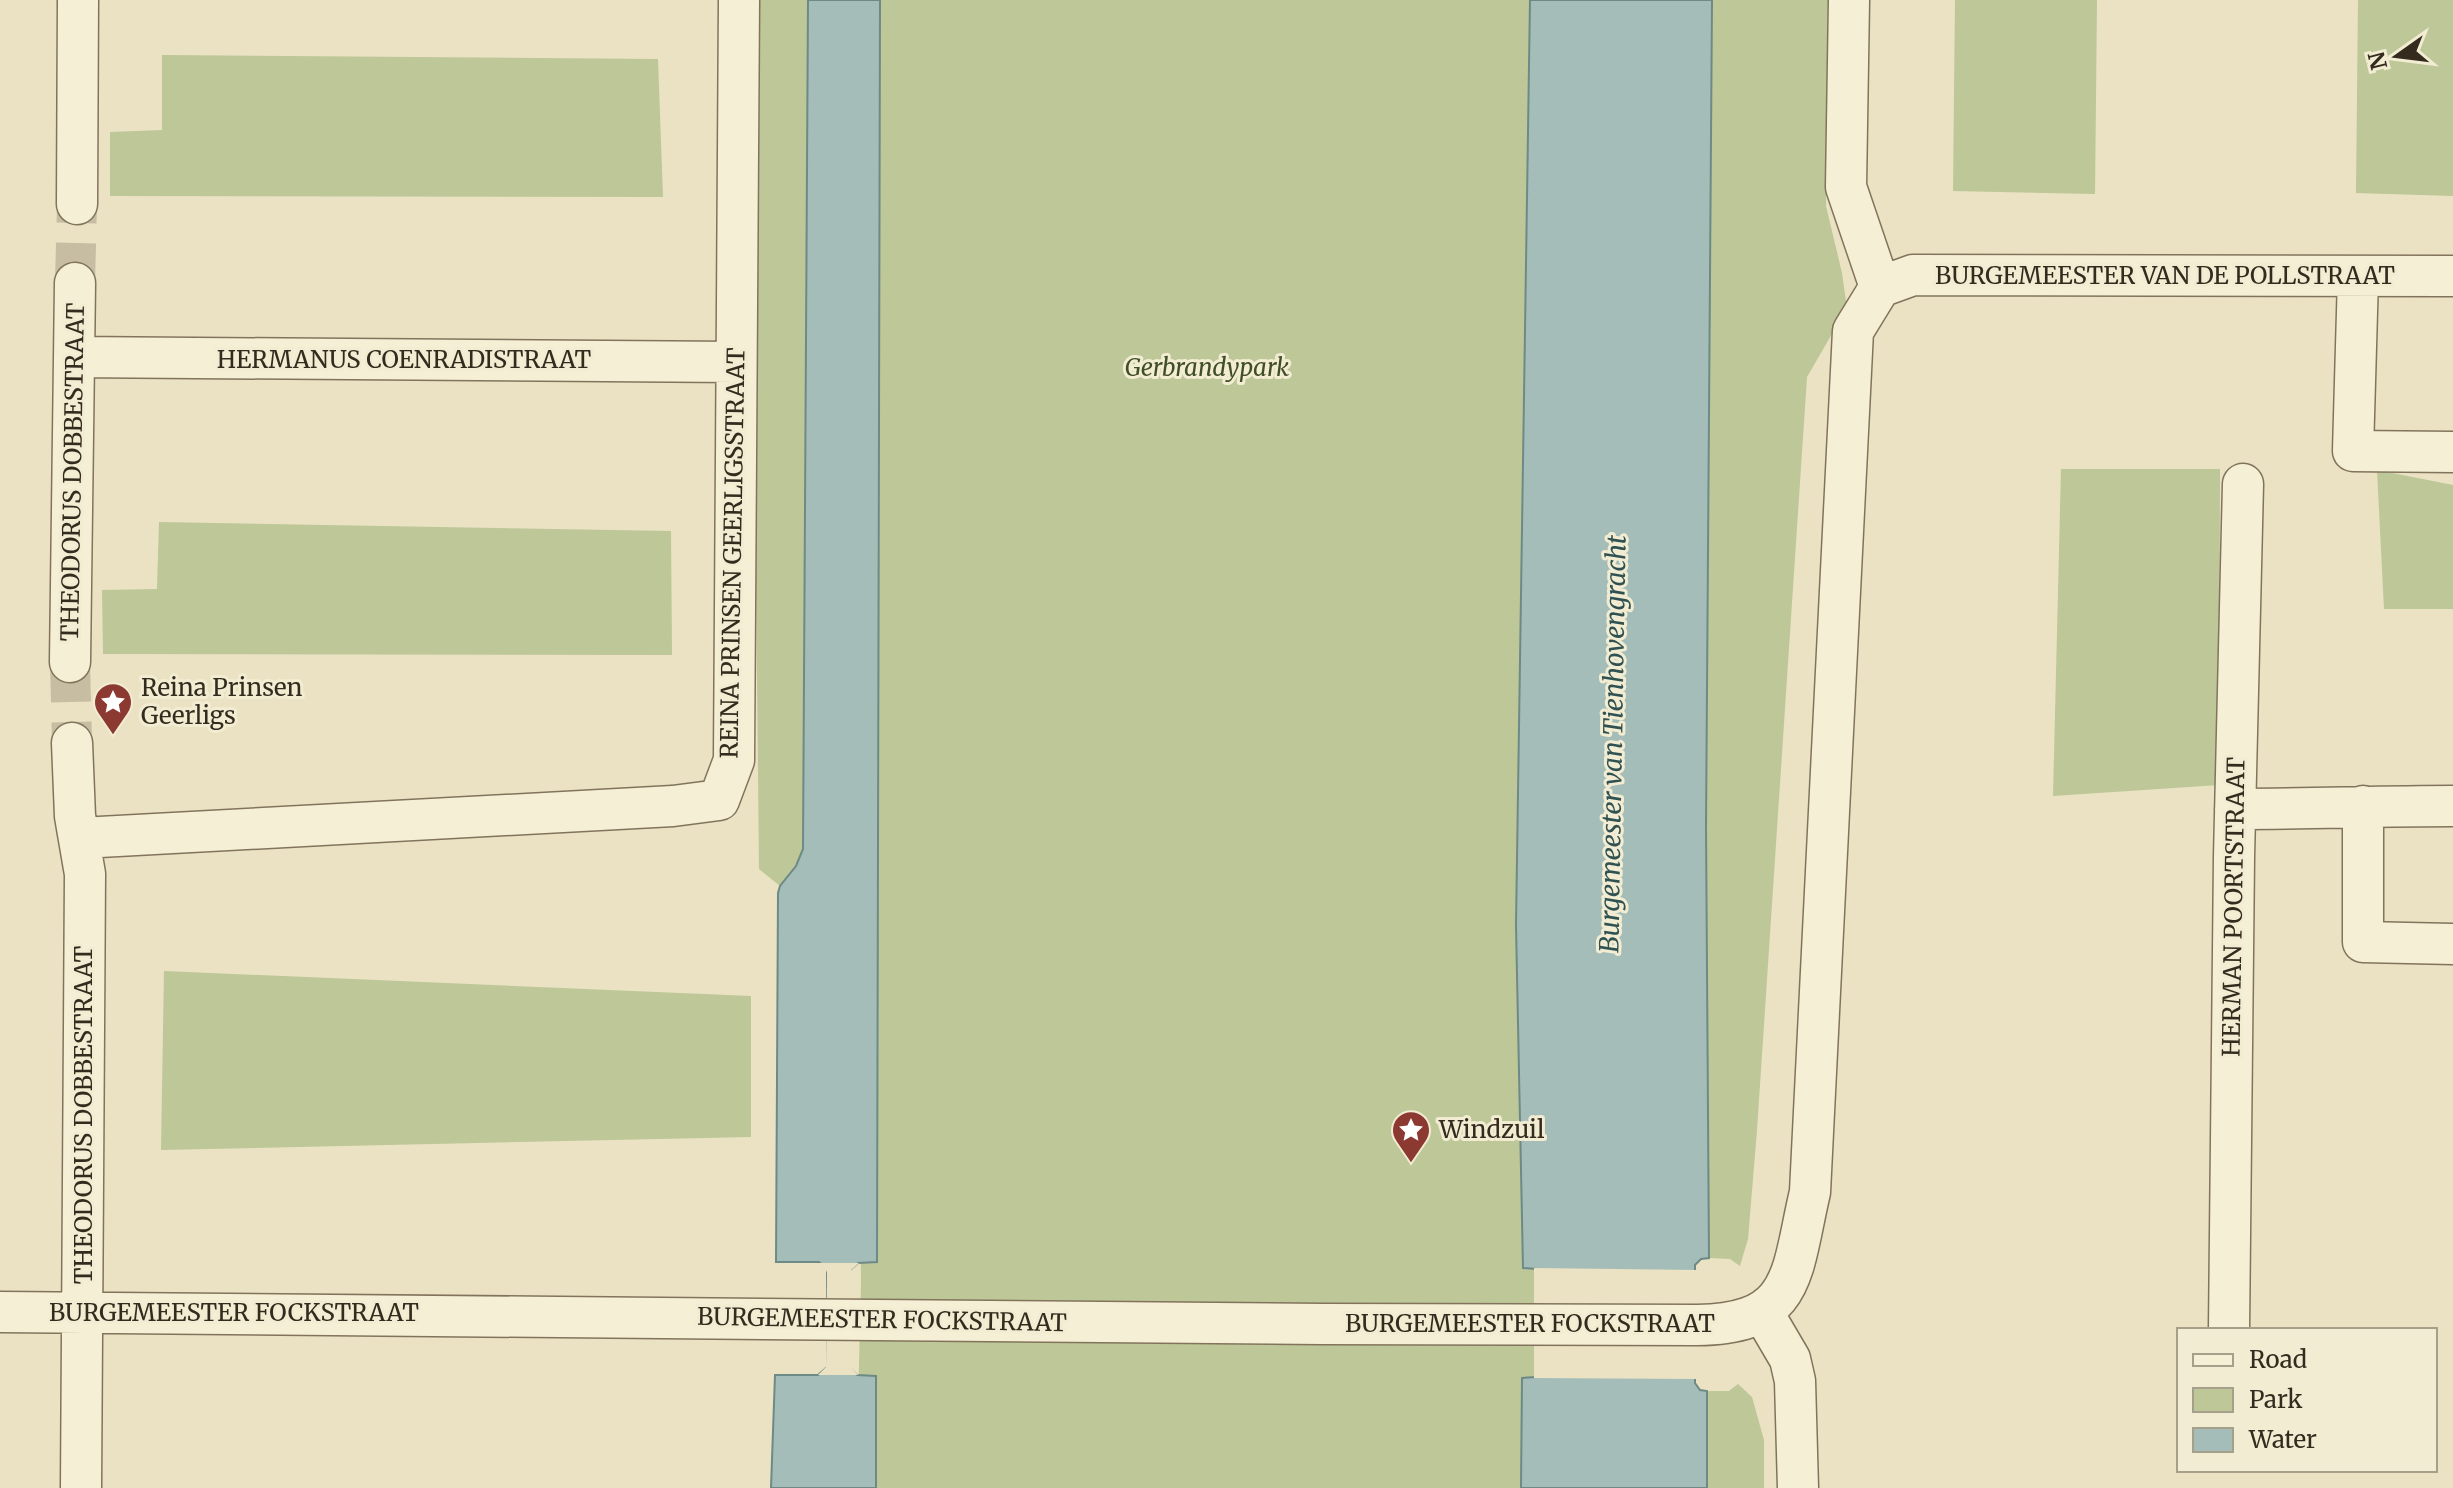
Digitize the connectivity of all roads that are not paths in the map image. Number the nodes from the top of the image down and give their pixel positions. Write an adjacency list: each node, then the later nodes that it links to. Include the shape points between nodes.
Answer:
1 (78, 0): 4 (street)
2 (739, 0): 10 (street, REINA PRINSEN GEERLIGSSTRAAT)
3 (1849, 0): 8 (street, via 1846,187)
4 (77, 204)
5 (2453, 276): 6 (street, BURGEMEESTER VAN DE POLLSTRAAT)
6 (2358, 277): 8 (street, BURGEMEESTER VAN DE POLLSTRAAT, via 1913,275); 11 (street, via 2353,451)
7 (75, 283): 9 (street, THEODORUS DOBBESTRAAT)
8 (1880, 287): 22 (street, via 1853,331 1810,1192 1791,1274 1780,1297)
9 (74, 357): 10 (street, HERMANUS COENRADISTRAAT); 13 (street, THEODORUS DOBBESTRAAT)
10 (735, 362): 18 (street, REINA PRINSEN GEERLIGSSTRAAT, via 734,760 719,800)
11 (2453, 452)
12 (2243, 484): 17 (street, HERMAN POORTSTRAAT)
13 (70, 662)
14 (72, 743): 18 (street, THEODORUS DOBBESTRAAT)
15 (2363, 806): 16 (street); 17 (street); 19 (street, via 2363,942)
16 (2453, 806)
17 (2235, 809): 23 (street, HERMAN POORTSTRAAT)
18 (81, 838): 20 (street, THEODORUS DOBBESTRAAT)
19 (2453, 944)
20 (82, 1311): 21 (street, BURGEMEESTER FOCKSTRAAT); 22 (street, BURGEMEESTER FOCKSTRAAT, via 1697,1325 1726,1325); 24 (street, THEODORUS DOBBESTRAAT)
21 (0, 1312)
22 (1763, 1313): 25 (street, via 1790,1359 1795,1381)
23 (2229, 1328)
24 (81, 1488)
25 (1798, 1488)

